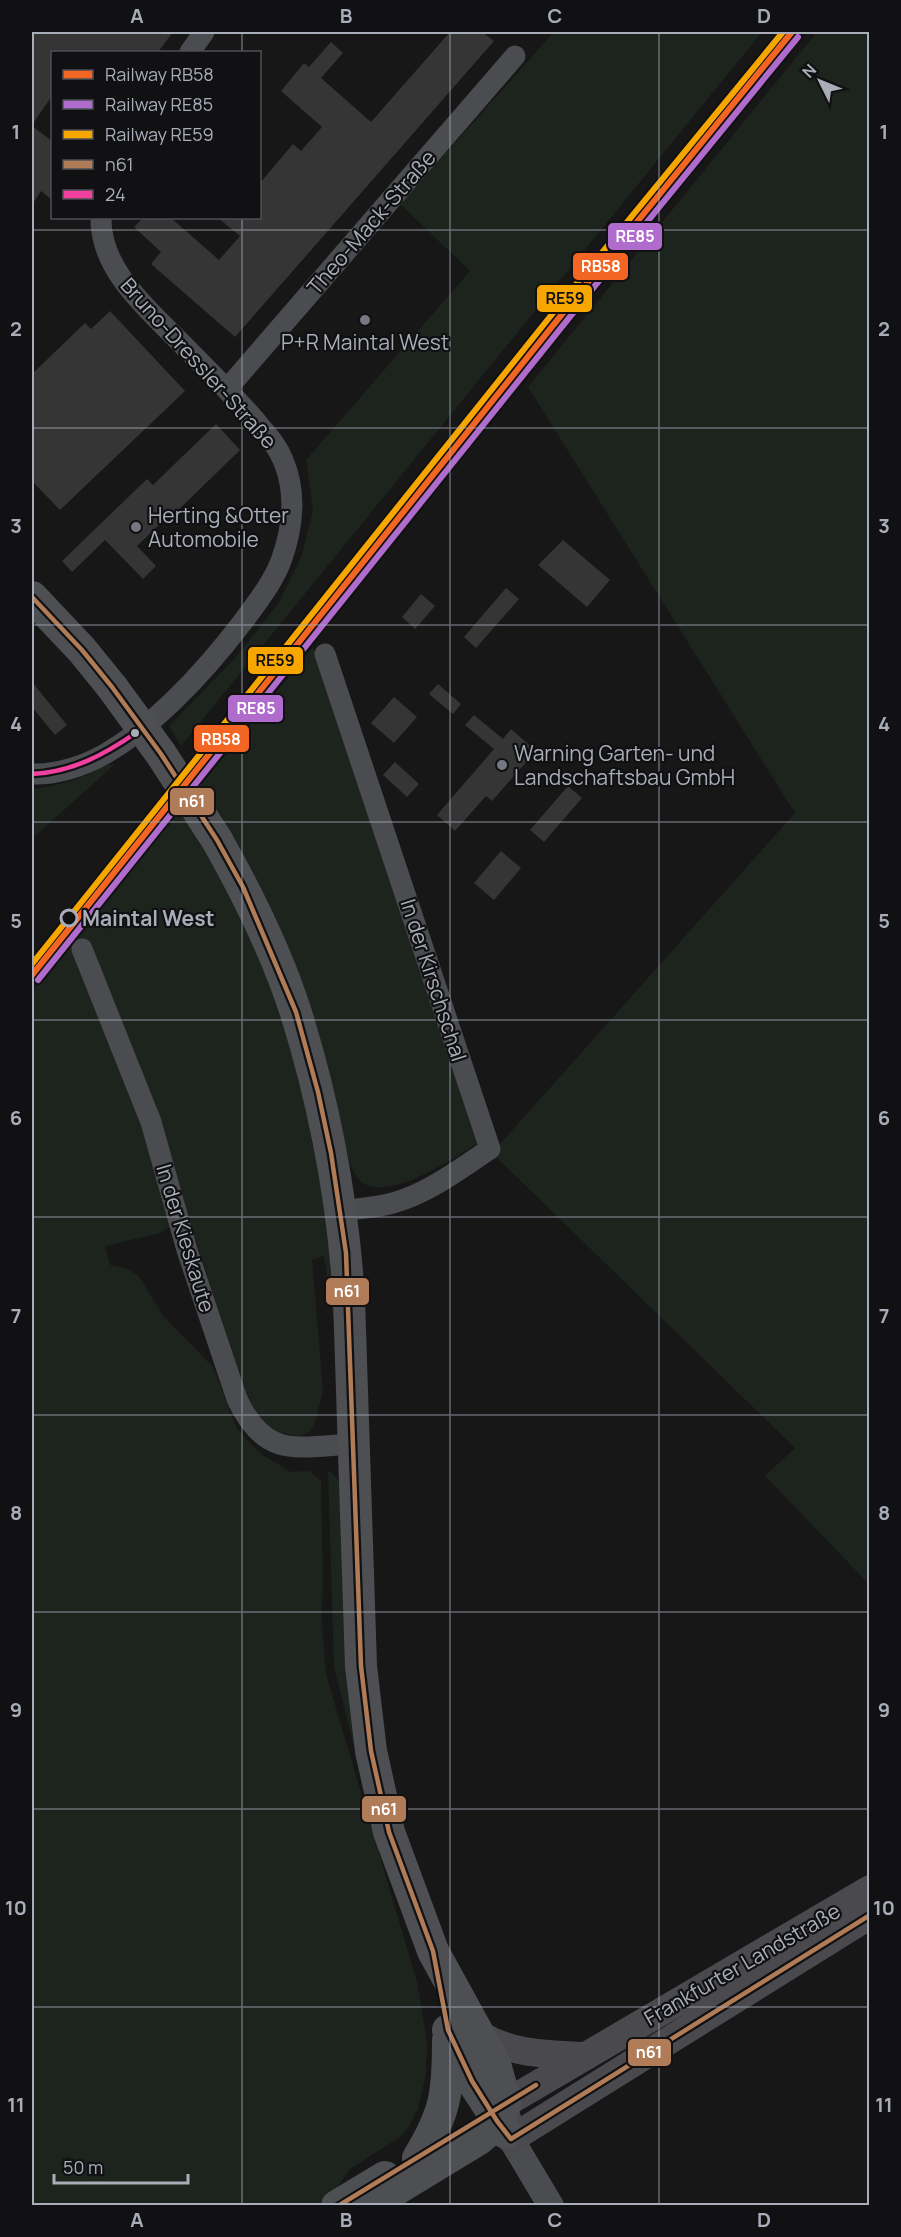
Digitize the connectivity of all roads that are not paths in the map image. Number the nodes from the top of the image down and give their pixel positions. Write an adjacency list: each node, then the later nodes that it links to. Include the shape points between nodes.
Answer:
1 (204, 32): 2 (street)
2 (191, 51)
3 (515, 56): 5 (street, Theo-Mack-Straße)
4 (101, 219): 5 (street, Bruno-Dressler-Straße, via 111,260 126,285)
5 (227, 389): 8 (street, Bruno-Dressler-Straße, via 274,444 289,476 291,524 280,564 255,605 193,682 137,732 98,757 70,768)
6 (32, 597): 10 (main road, bridge, via 82,650 161,754 243,887 296,1012 318,1092)
7 (325, 654): 10 (street, In der Kirschschal, via 490,1149 406,1199)
8 (32, 774)
9 (82, 949): 11 (street, In der Kieskaute, via 151,1122 187,1250 244,1414 258,1433 274,1443 291,1447)
10 (340, 1211): 11 (main road, via 349,1299)
11 (353, 1444): 14 (main road, via 361,1666 371,1751 389,1832)
12 (870, 1889): 17 (main road, Frankfurter Landstraße)
13 (870, 1915): 18 (main road, Frankfurter Landstraße)
14 (433, 1951): 15 (main road); 16 (main road)
15 (448, 2030): 18 (main road, via 472,2081); 19 (main road, via 444,2102 436,2128)
16 (480, 2035): 17 (main road, via 519,2052); 18 (main road, via 495,2064)
17 (586, 2056): 18 (main road, Frankfurter Landstraße)
18 (504, 2125): 19 (main road, Frankfurter Landstraße); 21 (main road); 22 (main road, Frankfurter Landstraße); 23 (street)
19 (418, 2158): 20 (main road, Frankfurter Landstraße)
20 (337, 2205)
21 (369, 2205)
22 (402, 2205)
23 (551, 2205)

